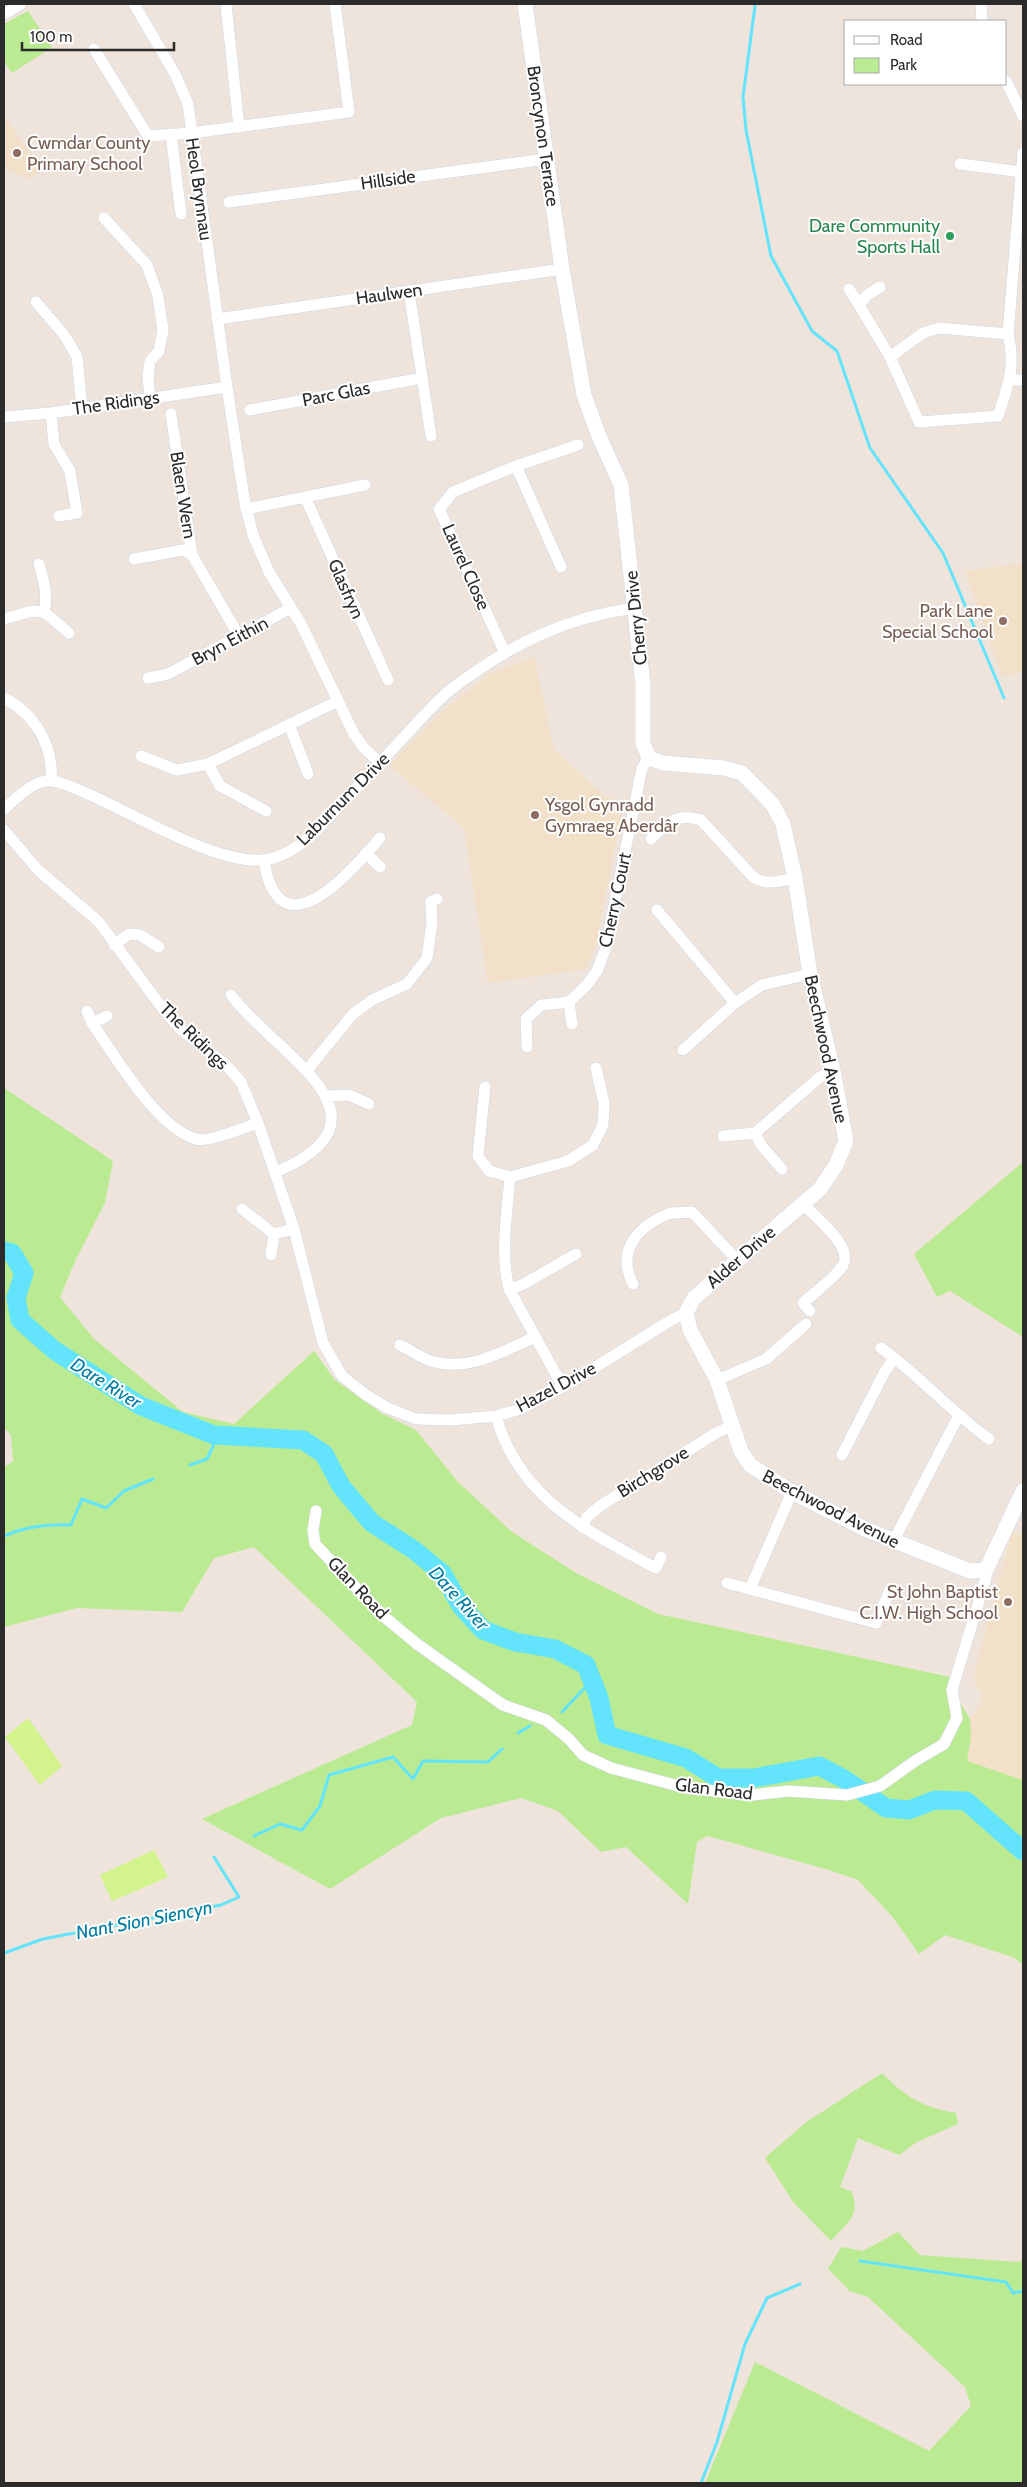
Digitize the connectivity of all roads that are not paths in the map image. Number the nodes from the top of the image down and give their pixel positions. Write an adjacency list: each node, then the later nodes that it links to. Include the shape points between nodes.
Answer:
1 (21, 4): 7 (street)
2 (134, 4): 13 (street, Heol Brynnau, via 175,74 188,104)
3 (226, 4): 12 (street)
4 (335, 4): 12 (street, via 349,112)
5 (525, 4): 16 (street, Broncynon Terrace)
6 (981, 4): 8 (street)
7 (4, 14)
8 (982, 20)
9 (94, 49): 14 (street, via 148,136)
10 (1007, 83): 11 (street)
11 (1023, 116)
12 (239, 127): 13 (street)
13 (191, 133): 14 (street); 28 (street, Heol Brynnau)
14 (171, 134): 20 (street)
15 (1023, 152): 18 (street)
16 (546, 158): 19 (street, Hillside); 22 (street, Broncynon Terrace)
17 (960, 164): 18 (street)
18 (1022, 172): 29 (street)
19 (229, 202)
20 (181, 214)
21 (104, 218): 35 (street, via 147,264 158,296 163,330 159,350 150,361)
22 (562, 269): 25 (street, Haulwen); 53 (street, Cherry Drive, via 584,395 621,485)
23 (880, 287): 27 (street)
24 (849, 289): 27 (street)
25 (409, 291): 28 (street, Haulwen); 31 (street)
26 (36, 302): 36 (street, via 65,336 77,357)
27 (859, 305): 30 (street)
28 (217, 319): 34 (street, Heol Brynnau)
29 (1008, 334): 30 (street, via 939,328 923,333); 32 (street, via 1012,353)
30 (890, 356): 32 (street, via 920,422 998,416)
31 (422, 378): 37 (street, Parc Glas); 41 (street)
32 (1010, 380): 33 (street)
33 (1023, 380)
34 (227, 387): 35 (street, The Ridings); 46 (street, Heol Brynnau)
35 (150, 398): 36 (street, The Ridings)
36 (82, 408): 38 (street, The Ridings)
37 (250, 410)
38 (51, 413): 40 (street, The Ridings); 47 (street, via 54,444 70,471 77,512)
39 (171, 414): 48 (street, Blaen Wern, via 168,437)
40 (4, 417)
41 (432, 436)
42 (578, 445): 43 (street, Laurel Close)
43 (516, 466): 51 (street); 58 (street, Laurel Close, via 452,492 439,508)
44 (365, 485): 45 (street)
45 (305, 497): 46 (street); 62 (street, Glasfryn)
46 (246, 509): 52 (street, Heol Brynnau, via 253,536 269,572)
47 (59, 516)
48 (192, 555): 49 (street, Blaen Wern, via 183,550); 57 (street, Blaen Wern)
49 (134, 559)
50 (39, 564): 54 (street, via 46,591)
51 (561, 567)
52 (291, 608): 57 (street, Bryn Eithin); 64 (street, Heol Brynnau)
53 (634, 608): 58 (street, Laburnum Drive, via 602,613 552,628); 67 (street, Cherry Drive, via 642,684 643,743)
54 (44, 612): 55 (street, via 32,611); 56 (street)
55 (4, 619)
56 (69, 633)
57 (239, 636): 60 (street, Bryn Eithin)
58 (505, 653): 68 (street, Laburnum Drive, via 457,684)
59 (163, 663): 60 (street)
60 (168, 674): 61 (street, Bryn Eithin)
61 (148, 678)
62 (388, 680)
63 (4, 698): 71 (street, via 35,723 53,767)
64 (338, 701): 65 (street); 68 (street, Heol Brynnau, via 354,734)
65 (289, 724): 69 (street); 70 (street)
66 (141, 756): 69 (street, via 177,770)
67 (649, 758): 80 (street, via 663,763 724,768 742,773 754,782 773,805 783,824); 89 (street, Cherry Court, via 642,768 605,950 597,971)
68 (379, 762): 78 (street, Laburnum Drive, via 312,835 283,855)
69 (208, 764): 73 (street, via 220,786)
70 (308, 774)
71 (51, 781): 72 (street, via 30,787); 78 (street, Laburnum Drive, via 84,792 212,852 242,860)
72 (4, 809)
73 (266, 811)
74 (4, 830): 85 (street, The Ridings, via 38,870 98,921)
75 (380, 838): 77 (street)
76 (651, 839): 80 (street, via 656,826 679,816 689,816 701,820 760,882)
77 (366, 854): 78 (street, via 320,898 301,904 277,896); 79 (street)
78 (264, 860)
79 (380, 867)
80 (795, 878): 87 (street, Beechwood Avenue)
81 (437, 899): 98 (street, via 430,902 432,924 427,958 407,984 372,1000 353,1014)
82 (657, 910): 83 (street)
83 (667, 923): 84 (street); 90 (street)
84 (658, 931)
85 (114, 944): 86 (street, via 129,934 140,936); 103 (street, The Ridings, via 163,1010 241,1082)
86 (159, 947)
87 (810, 974): 90 (street, via 762,985); 99 (street, Beechwood Avenue)
88 (231, 995): 98 (street, via 244,1013)
89 (569, 1002): 94 (street); 95 (street, via 540,1005 526,1020)
90 (735, 1003): 96 (street)
91 (88, 1011): 93 (street)
92 (107, 1016): 93 (street)
93 (92, 1023): 103 (street, via 139,1090 171,1127 197,1140 228,1134)
94 (572, 1024)
95 (527, 1047)
96 (683, 1050)
97 (596, 1068): 108 (street, via 604,1110 603,1125 593,1145 568,1161)
98 (307, 1070): 101 (street)
99 (833, 1070): 104 (street, via 820,1077); 109 (street, Beechwood Avenue, via 846,1141 836,1165 820,1189)
100 (485, 1087): 108 (street, via 478,1156 489,1171)
101 (326, 1096): 102 (street, via 349,1095); 107 (street, via 331,1130 301,1161)
102 (369, 1104)
103 (258, 1123): 107 (street, The Ridings)
104 (754, 1133): 105 (street); 106 (street)
105 (723, 1136)
106 (782, 1169)
107 (276, 1172): 111 (street, The Ridings)
108 (510, 1177): 117 (street, via 504,1254)
109 (802, 1204): 115 (street, Alder Drive); 118 (street, via 832,1233 845,1253 844,1265 803,1303)
110 (242, 1209): 112 (street)
111 (294, 1229): 112 (street); 127 (street, Hazel Drive, via 322,1343 342,1376 388,1408 416,1419)
112 (274, 1234): 113 (street)
113 (271, 1254)
114 (576, 1254): 117 (street)
115 (737, 1260): 116 (street, via 692,1212 669,1214 634,1236 627,1254 628,1274); 119 (street, Alder Drive, via 694,1298)
116 (634, 1284)
117 (509, 1290): 121 (street)
118 (810, 1311)
119 (686, 1313): 125 (street, Beechwood Avenue, via 690,1330); 126 (street, Hazel Drive)
120 (806, 1324): 125 (street, via 766,1359)
121 (535, 1337): 122 (street, via 484,1360 460,1364 435,1362); 126 (street)
122 (400, 1345)
123 (880, 1348): 124 (street)
124 (894, 1358): 128 (street); 131 (street)
125 (717, 1380): 129 (street, Beechwood Avenue)
126 (563, 1387): 127 (street, Hazel Drive, via 521,1409)
127 (496, 1416): 135 (street, via 511,1453 530,1480 548,1503)
128 (958, 1417): 130 (street); 136 (street)
129 (731, 1426): 133 (street, Beechwood Avenue, via 740,1452 750,1465); 135 (street, Birchgrove, via 600,1506 587,1517)
130 (989, 1439)
131 (842, 1455)
132 (1023, 1491): 138 (street, Glan Road)
133 (792, 1492): 136 (street, Beechwood Avenue); 140 (street)
134 (316, 1511): 138 (street, Glan Road, via 315,1544 382,1615 503,1705 546,1720 583,1755 611,1768 686,1788 752,1796 788,1791 847,1795 880,1786 944,1744 957,1718 952,1690)
135 (582, 1527): 137 (street, via 656,1568)
136 (893, 1542): 138 (street, Beechwood Avenue, via 970,1571)
137 (662, 1556)
138 (986, 1570)
139 (727, 1583): 140 (street)
140 (750, 1589): 141 (street, via 876,1623)
141 (890, 1590)

